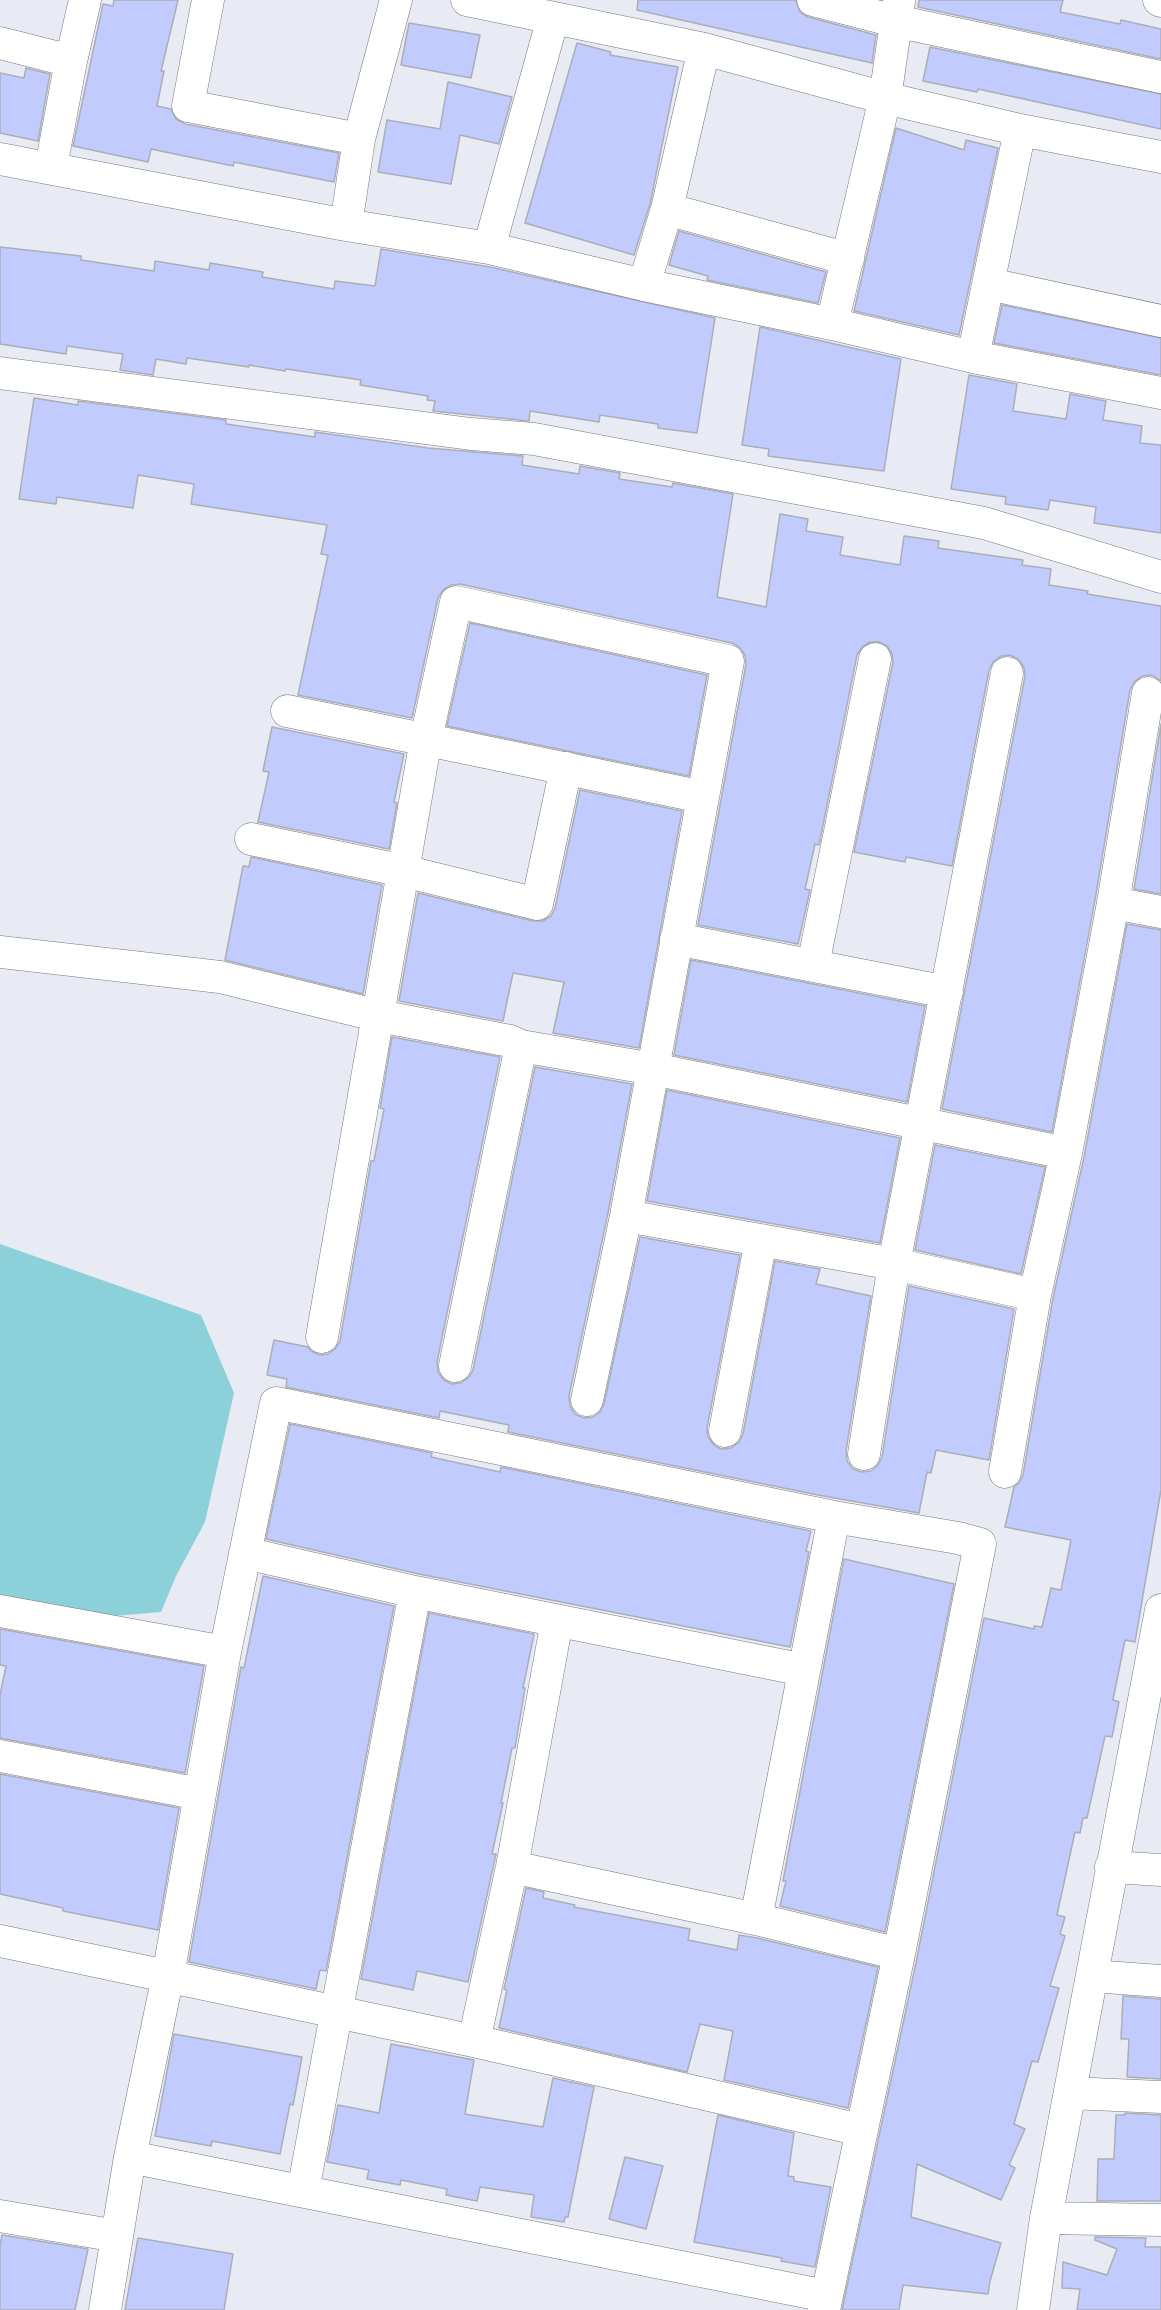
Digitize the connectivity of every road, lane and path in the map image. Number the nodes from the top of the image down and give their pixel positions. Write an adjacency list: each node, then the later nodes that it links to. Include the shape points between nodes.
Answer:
1 (85, 0): 10 (street)
2 (208, 0): 14 (street, via 188,106)
3 (396, 0): 14 (street)
4 (467, 0): 7 (street)
5 (813, 0): 6 (street)
6 (897, 11): 11 (street); 12 (street)
7 (553, 18): 9 (street); 20 (street)
8 (0, 43): 10 (street)
9 (704, 49): 12 (street); 18 (street)
10 (71, 61): 17 (street)
11 (1161, 77)
12 (885, 98): 13 (street); 21 (street)
13 (1020, 130): 15 (street); 22 (street)
14 (359, 139): 19 (street)
15 (1161, 157)
16 (0, 159): 17 (street)
17 (51, 167): 19 (street)
18 (667, 209): 21 (street); 23 (street)
19 (346, 225): 20 (street)
20 (489, 249): 23 (street)
21 (848, 259): 25 (street)
22 (989, 284): 24 (street); 26 (street)
23 (644, 285): 25 (street)
24 (1161, 321)
25 (832, 324): 26 (street)
26 (973, 357): 28 (street)
27 (0, 373): 29 (street, via 534,439 984,523)
28 (1161, 393)
29 (1161, 577)
30 (875, 659): 43 (street)
31 (1007, 673): 44 (street)
32 (1148, 693): 39 (street)
33 (287, 711): 34 (street)
34 (426, 739): 35 (street); 36 (street, via 456,602 728,661); 38 (street)
35 (566, 768): 36 (street); 38 (street, via 537,903)
36 (703, 797): 41 (street)
37 (251, 839): 38 (street)
38 (404, 871): 45 (street)
39 (1113, 903): 40 (street); 49 (street)
40 (1161, 912)
41 (676, 939): 43 (street); 47 (street)
42 (0, 952): 45 (street, via 220,977)
43 (813, 965): 44 (street)
44 (947, 992): 48 (street)
45 (379, 1016): 46 (street); 54 (street)
46 (521, 1046): 47 (street); 55 (street)
47 (653, 1069): 48 (street); 50 (street)
48 (922, 1124): 49 (street); 52 (street)
49 (1066, 1153): 53 (street)
50 (626, 1216): 51 (street); 56 (street)
51 (761, 1240): 52 (street); 57 (street)
52 (894, 1264): 53 (street); 58 (street)
53 (1035, 1295): 59 (street)
54 (322, 1337)
55 (456, 1366)
56 (587, 1400)
57 (725, 1431)
58 (864, 1454)
59 (1005, 1472)
60 (834, 1517): 61 (street, via 276,1403); 67 (street); 76 (street, via 980,1544)
61 (245, 1553): 62 (street); 66 (street)
62 (415, 1592): 65 (street); 80 (street)
63 (1161, 1610): 68 (street)
64 (0, 1611): 66 (street)
65 (556, 1621): 67 (street); 71 (street)
66 (225, 1652): 70 (street)
67 (804, 1670): 74 (street)
68 (1148, 1745): 72 (street)
69 (0, 1756): 70 (street)
70 (200, 1794): 77 (street)
71 (512, 1867): 74 (street); 81 (street)
72 (1111, 1867): 73 (street); 78 (street)
73 (1161, 1870)
74 (756, 1919): 76 (street)
75 (0, 1941): 77 (street)
76 (899, 1954): 84 (street)
77 (168, 1976): 80 (street); 85 (street)
78 (1092, 1976): 79 (street); 82 (street)
79 (1161, 1981)
80 (336, 2013): 81 (street); 86 (street)
81 (474, 2041): 84 (street)
82 (1070, 2093): 83 (street); 88 (street)
83 (1161, 2097)
84 (861, 2130): 91 (street)
85 (130, 2157): 86 (street); 90 (street)
86 (303, 2191): 91 (street)
87 (0, 2216): 90 (street)
88 (1046, 2218): 89 (street); 93 (street)
89 (1161, 2220)
90 (117, 2236): 92 (street)
91 (825, 2303)
92 (105, 2310)
93 (1034, 2310)

